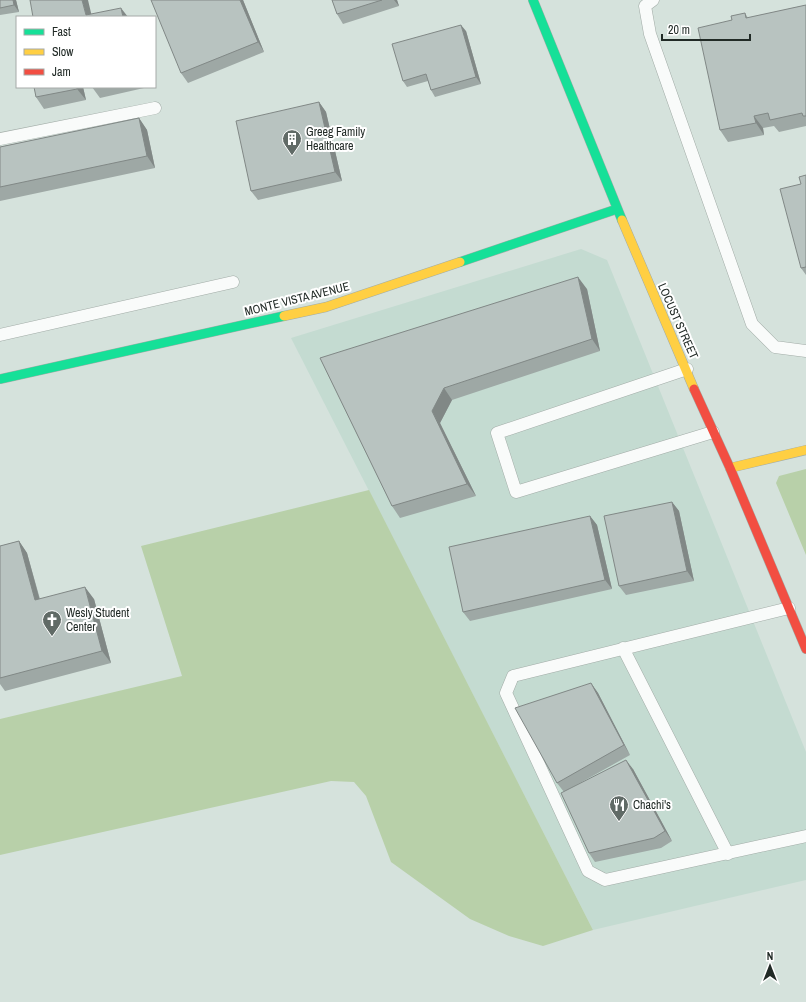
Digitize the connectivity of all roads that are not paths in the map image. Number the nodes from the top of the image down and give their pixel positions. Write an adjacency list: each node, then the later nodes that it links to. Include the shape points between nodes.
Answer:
1 (534, 0): 5 (street, LOCUST STREET)
2 (653, 0): 8 (lane, via 645,6 650,34 752,324 775,347)
3 (155, 108): 4 (lane)
4 (0, 139)
5 (617, 209): 9 (street, LOCUST STREET); 10 (street, MONTE VISTA AVENUE, via 326,307)
6 (233, 282): 7 (lane)
7 (0, 335)
8 (806, 351)
9 (687, 369): 11 (street, LOCUST STREET); 11 (lane, via 497,433 516,492)
10 (0, 379)
11 (713, 432): 13 (street, LOCUST STREET)
12 (806, 450): 13 (street)
13 (730, 468): 14 (street, LOCUST STREET)
14 (789, 608): 15 (lane); 16 (street, LOCUST STREET)
15 (623, 648): 18 (lane); 18 (lane, via 513,676 506,693 588,871 605,880)
16 (806, 649)
17 (806, 836): 18 (lane)
18 (728, 854)

